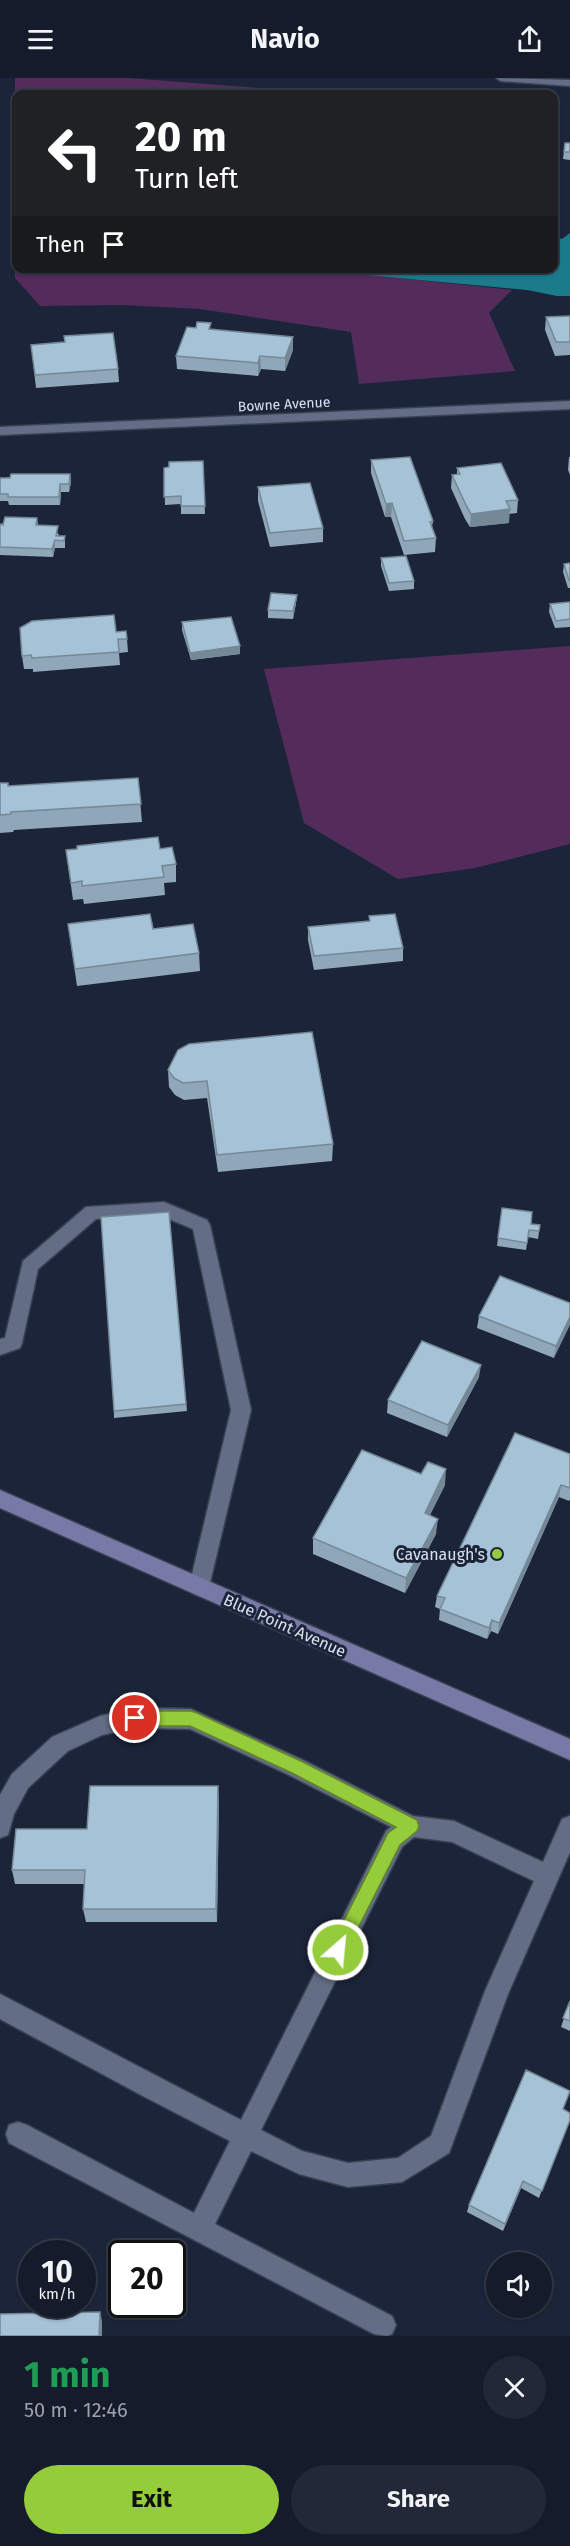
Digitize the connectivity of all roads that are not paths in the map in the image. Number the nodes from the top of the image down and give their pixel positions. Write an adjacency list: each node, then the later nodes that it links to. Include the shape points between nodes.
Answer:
1 (501, 78): 2 (street)
2 (570, 83)
3 (570, 405): 4 (street, Bowne Avenue)
4 (0, 431)
5 (0, 1347): 7 (street, via 13,1343 30,1266 92,1212 164,1209 201,1225 241,1410)
6 (0, 1499): 7 (street, Blue Point Avenue)
7 (200, 1587): 8 (street, Blue Point Avenue)
8 (570, 1750)
9 (411, 1826): 10 (street, via 191,1719 135,1718 100,1726 60,1744 20,1780 3,1812); 12 (street, via 454,1832); 15 (street, via 394,1839)
10 (0, 1827)
11 (570, 1827): 12 (street)
12 (548, 1876): 15 (street, via 497,1991 440,2144 402,2170 348,2175 299,2162)
13 (0, 2006): 15 (street)
14 (18, 2134): 16 (street)
15 (246, 2136): 16 (street)
16 (199, 2229): 17 (street)
17 (383, 2325)

